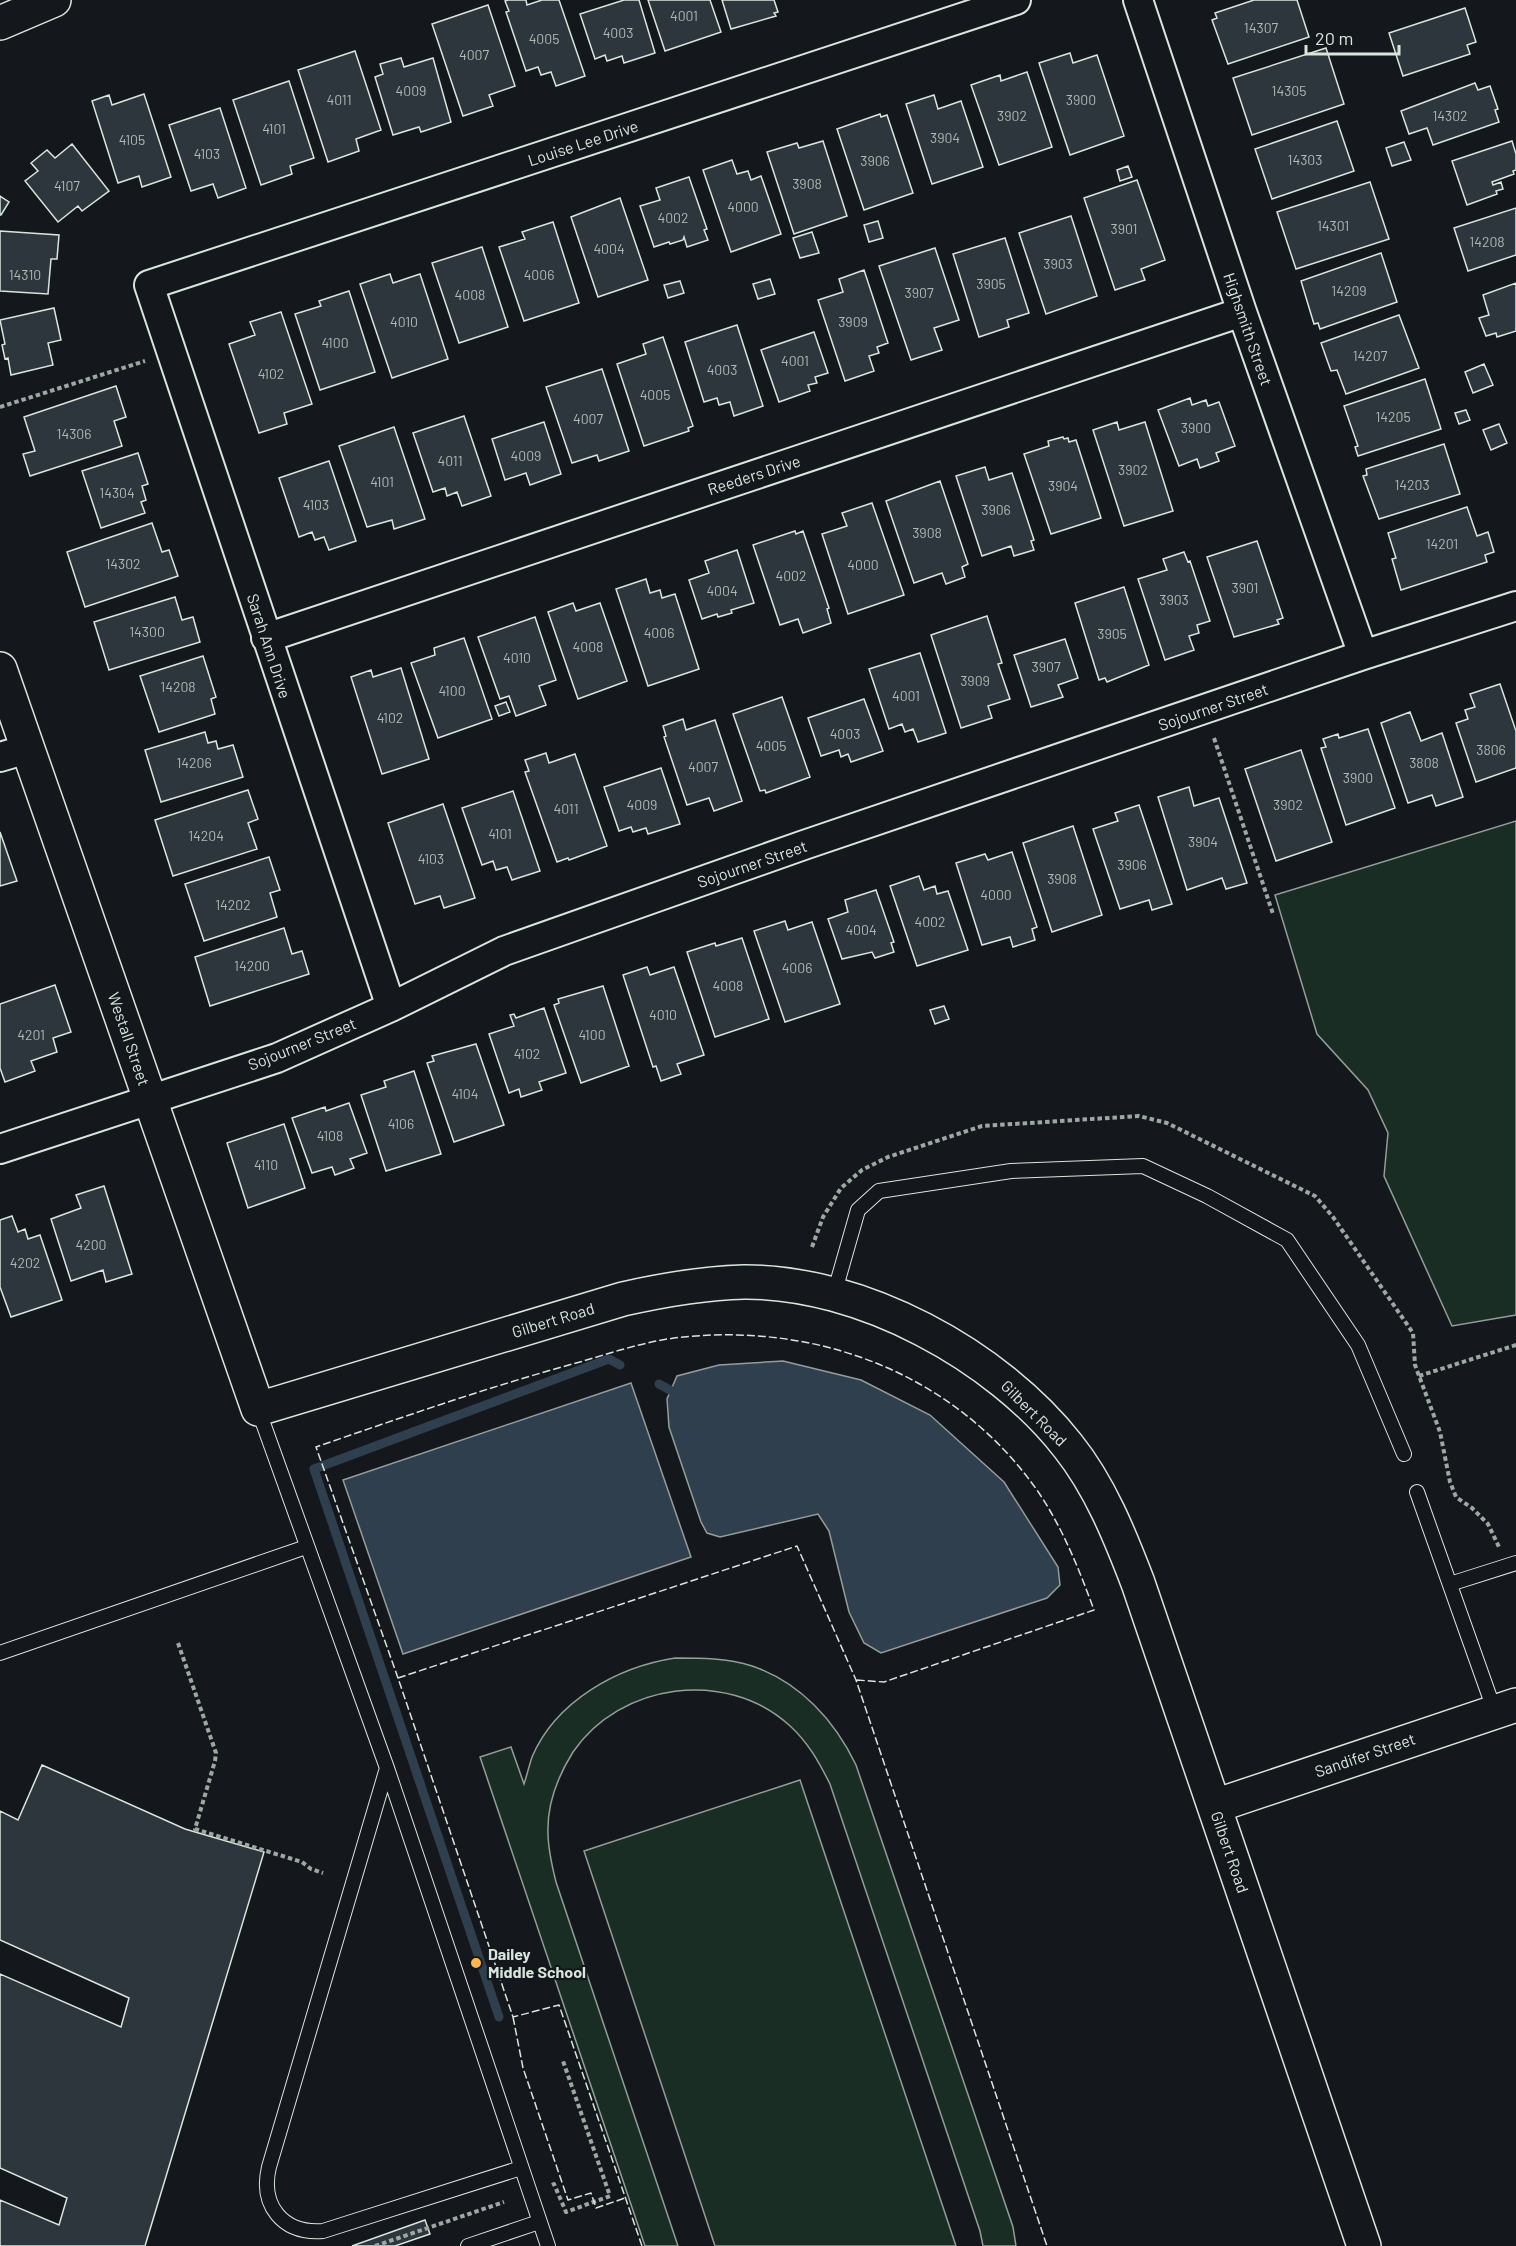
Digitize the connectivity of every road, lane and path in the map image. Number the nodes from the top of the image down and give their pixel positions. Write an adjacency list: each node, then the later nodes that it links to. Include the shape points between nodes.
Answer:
1 (54, 0): 4 (street)
2 (1016, 0): 5 (street, Louise Lee Drive)
3 (1138, 0): 6 (street, Highsmith Street)
4 (0, 23)
5 (149, 285): 10 (street, Sarah Ann Drive)
6 (1242, 312): 10 (street, Reeders Drive); 11 (street, Highsmith Street)
7 (145, 362): 8 (path)
8 (0, 407)
9 (1516, 606): 11 (street, Sojourner Street)
10 (266, 638): 16 (street, Sarah Ann Drive)
11 (1363, 656): 16 (street, Sojourner Street, via 504,951)
12 (0, 669): 14 (street, Westall Street)
13 (1214, 738): 15 (path)
14 (14, 753): 17 (street, Westall Street)
15 (1273, 914)
16 (391, 1007): 17 (street, Sojourner Street, via 277,1058)
17 (150, 1100): 18 (street, Sojourner Street); 23 (street, Westall Street)
18 (0, 1149)
19 (812, 1247): 22 (path, via 823,1217 842,1188 862,1170 888,1157 982,1126 1139,1116 1167,1122 1315,1196 1413,1333)
20 (834, 1294): 23 (street, Gilbert Road, via 746,1282 662,1290); 24 (lane, via 858,1210 879,1191 1011,1171 1143,1166 1287,1239 1358,1345); 33 (street, Gilbert Road, via 886,1312 982,1365 1038,1412 1069,1446 1119,1533)
21 (1516, 1344): 22 (path)
22 (1419, 1376): 27 (path, via 1440,1432 1456,1497 1488,1524)
23 (258, 1409): 26 (lane)
24 (1404, 1454)
25 (1417, 1492): 28 (lane)
26 (306, 1547): 30 (lane); 32 (lane)
27 (1511, 1564): 28 (lane)
28 (1450, 1584): 31 (lane)
29 (178, 1643): 34 (path, via 216,1753 195,1829 302,1862)
30 (0, 1653)
31 (1505, 1708): 33 (street, Sandifer Street)
32 (387, 1768): 36 (lane); 36 (lane, via 269,2167 266,2182 270,2203 292,2226 312,2232)
33 (1215, 1806): 43 (street, Gilbert Road)
34 (323, 1873)
35 (563, 2061): 37 (path, via 610,2196 566,2212 554,2184)
36 (521, 2168): 39 (lane)
37 (551, 2186)
38 (504, 2202): 40 (path)
39 (539, 2222): 41 (lane); 42 (lane)
40 (375, 2246)
41 (468, 2246)
42 (548, 2246)
43 (1364, 2246)

